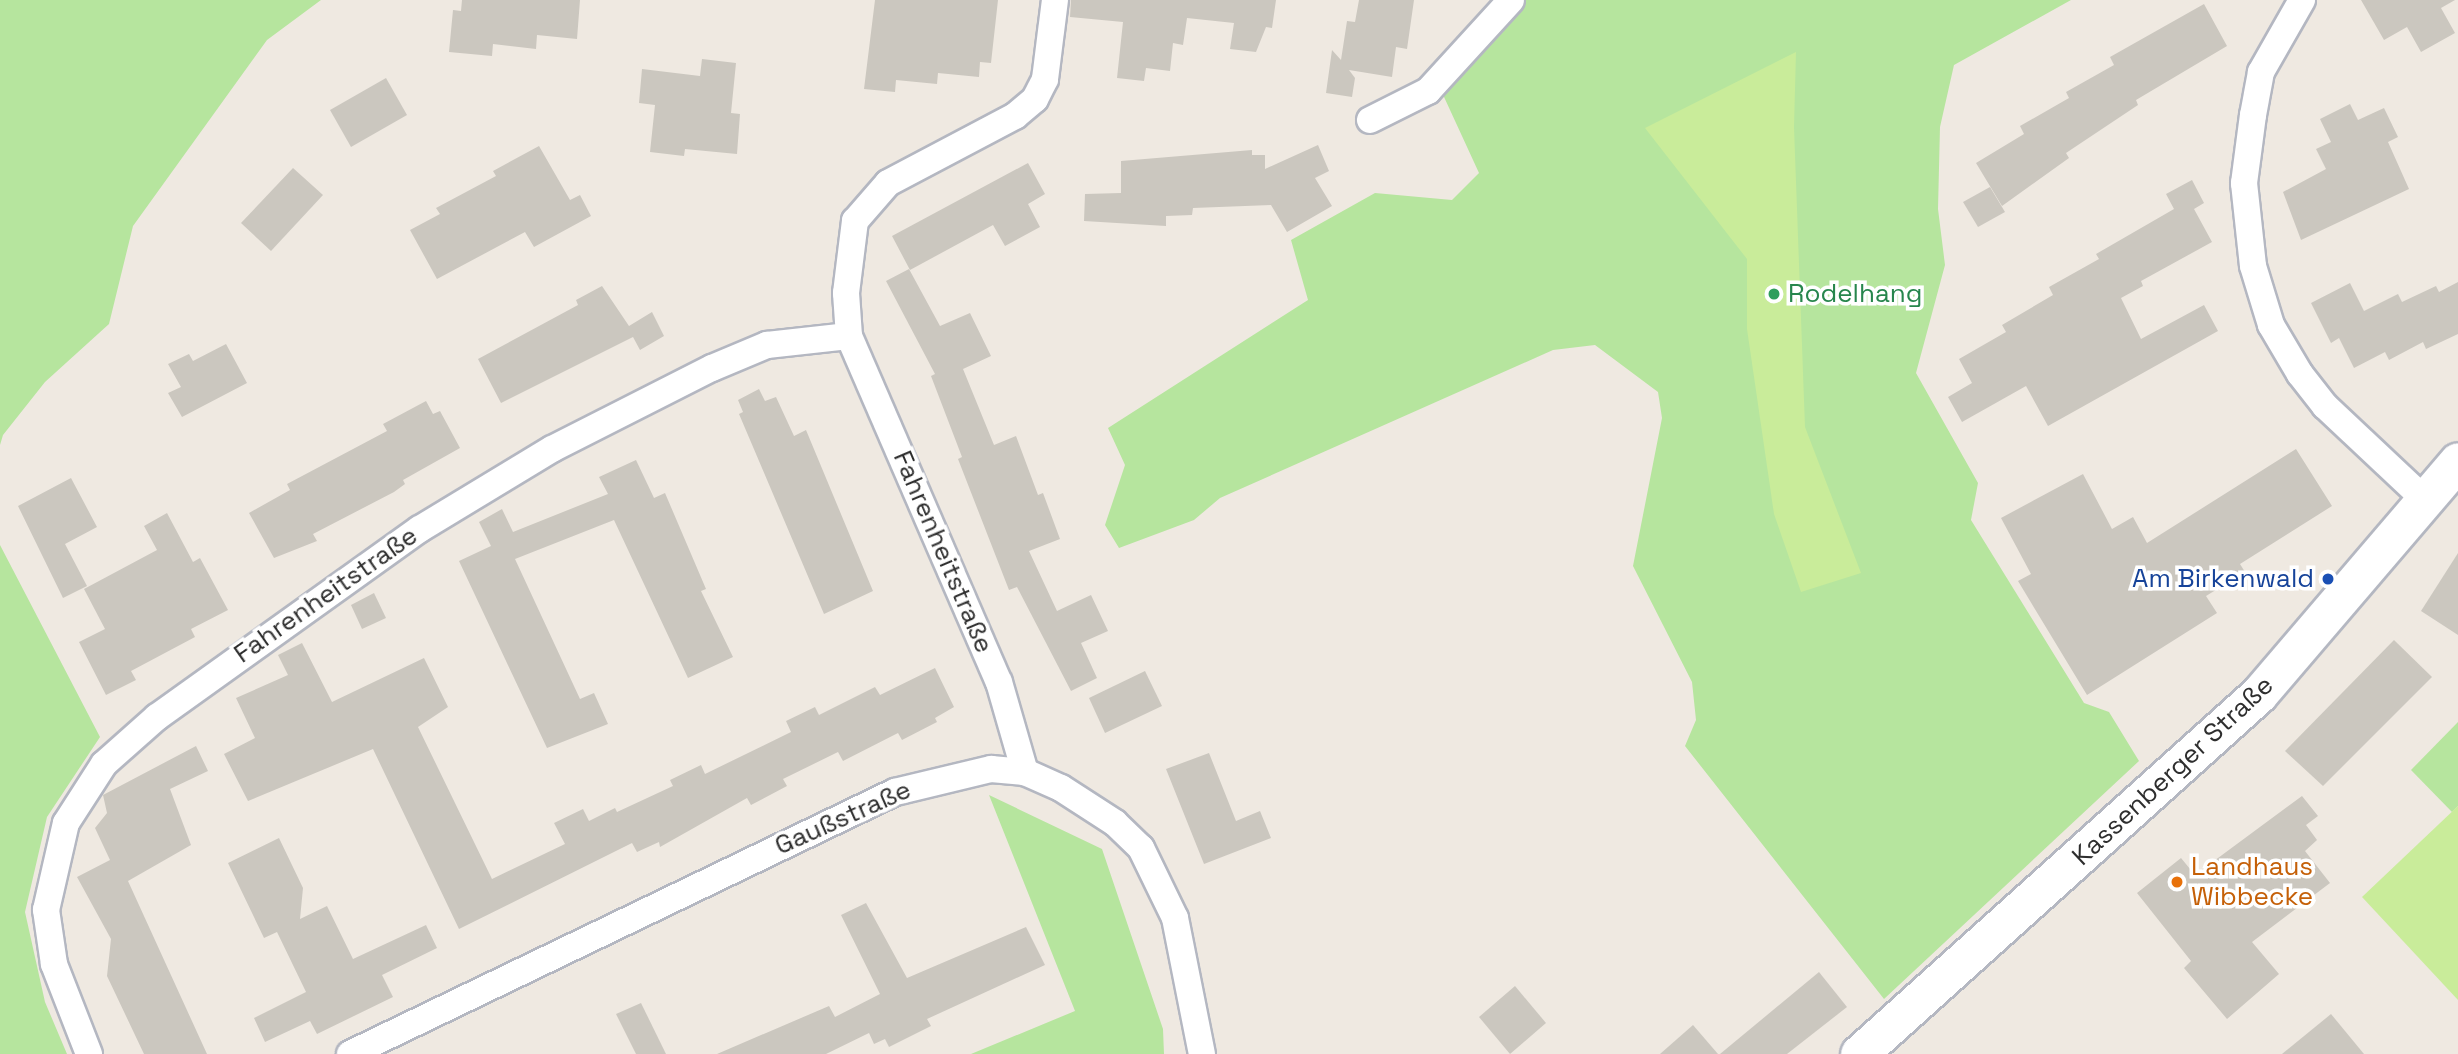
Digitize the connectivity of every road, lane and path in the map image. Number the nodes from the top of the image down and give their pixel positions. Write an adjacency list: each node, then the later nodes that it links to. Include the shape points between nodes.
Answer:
1 (1055, 0): 5 (street, Fahrenheitstraße, via 1045,79 1035,99 1015,116 888,183 855,221 846,293)
2 (1511, 0): 4 (street, via 1428,91)
3 (2302, 0): 7 (street, via 2261,72 2244,183 2249,249 2271,324 2286,354 2325,406)
4 (1370, 120)
5 (849, 336): 8 (street, Fahrenheitstraße, via 999,682); 9 (street, Fahrenheitstraße, via 767,345 552,449 399,543 130,739 104,764 72,809 48,884 48,936 63,992)
6 (2458, 461): 7 (street, Kassenberger Straße)
7 (2426, 501): 12 (street, Kassenberger Straße, via 2259,694)
8 (1025, 772): 10 (street, Gaußstraße, via 983,770 895,792); 11 (street, Gaußstraße, via 1061,788 1115,823 1151,863 1175,918)
9 (89, 1054)
10 (350, 1054)
11 (1202, 1054)
12 (1859, 1054)

